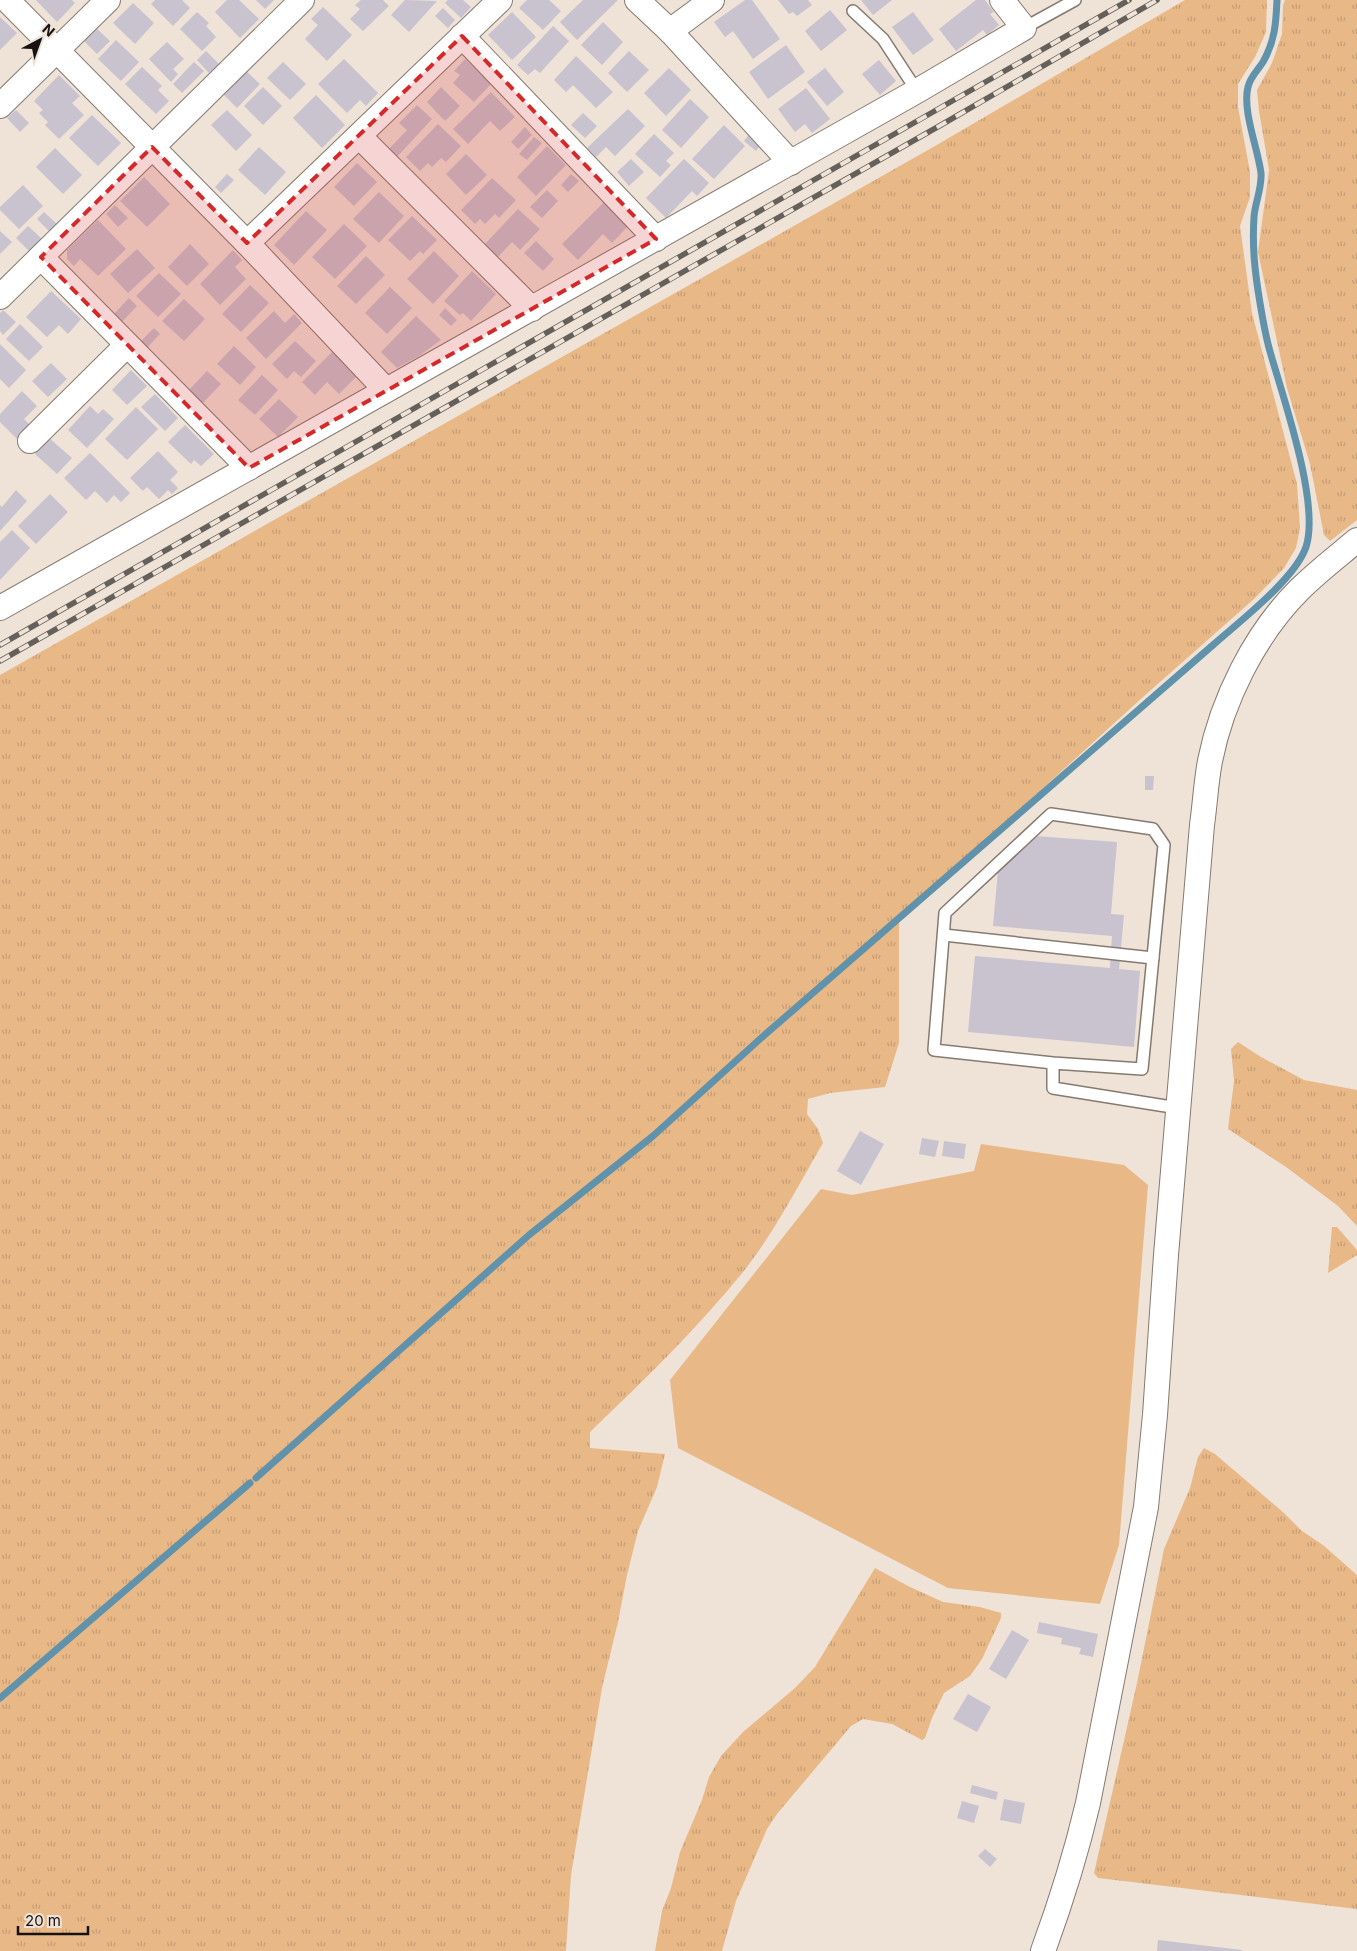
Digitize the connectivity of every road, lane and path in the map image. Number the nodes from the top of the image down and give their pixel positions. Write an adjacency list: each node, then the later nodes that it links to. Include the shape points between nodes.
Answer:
1 (8, 0): 13 (street)
2 (108, 0): 13 (street)
3 (302, 0): 17 (street)
4 (500, 0): 12 (street)
5 (637, 0): 11 (street)
6 (712, 0): 11 (street)
7 (1002, 0): 10 (street)
8 (1075, 0): 10 (lane)
9 (854, 11): 14 (lane, via 883,39)
10 (1024, 28): 14 (street)
11 (670, 31): 18 (street)
12 (462, 36): 16 (street); 19 (street)
13 (57, 50): 15 (street); 17 (street)
14 (917, 92): 18 (street)
15 (0, 106)
16 (359, 136): 20 (street); 23 (street)
17 (152, 147): 20 (street); 21 (street)
18 (791, 163): 19 (street)
19 (656, 239): 23 (street)
20 (247, 243): 25 (street)
21 (41, 257): 22 (street); 24 (street)
22 (0, 297)
23 (532, 309): 25 (street)
24 (127, 346): 26 (street); 27 (street)
25 (386, 390): 27 (street)
26 (30, 441)
27 (249, 468): 29 (street)
28 (1357, 540): 33 (street, via 1298,590 1267,628 1241,671 1216,735 1202,825)
29 (0, 608)
30 (944, 935): 31 (lane); 31 (lane, via 945,913 1051,814 1153,829 1159,837 1164,845); 32 (lane, via 934,1050)
31 (1153, 958): 32 (lane, via 1142,1069)
32 (1053, 1063): 33 (lane, via 1053,1088)
33 (1178, 1108): 34 (street, via 1146,1507 1078,1848)
34 (1043, 1951)

